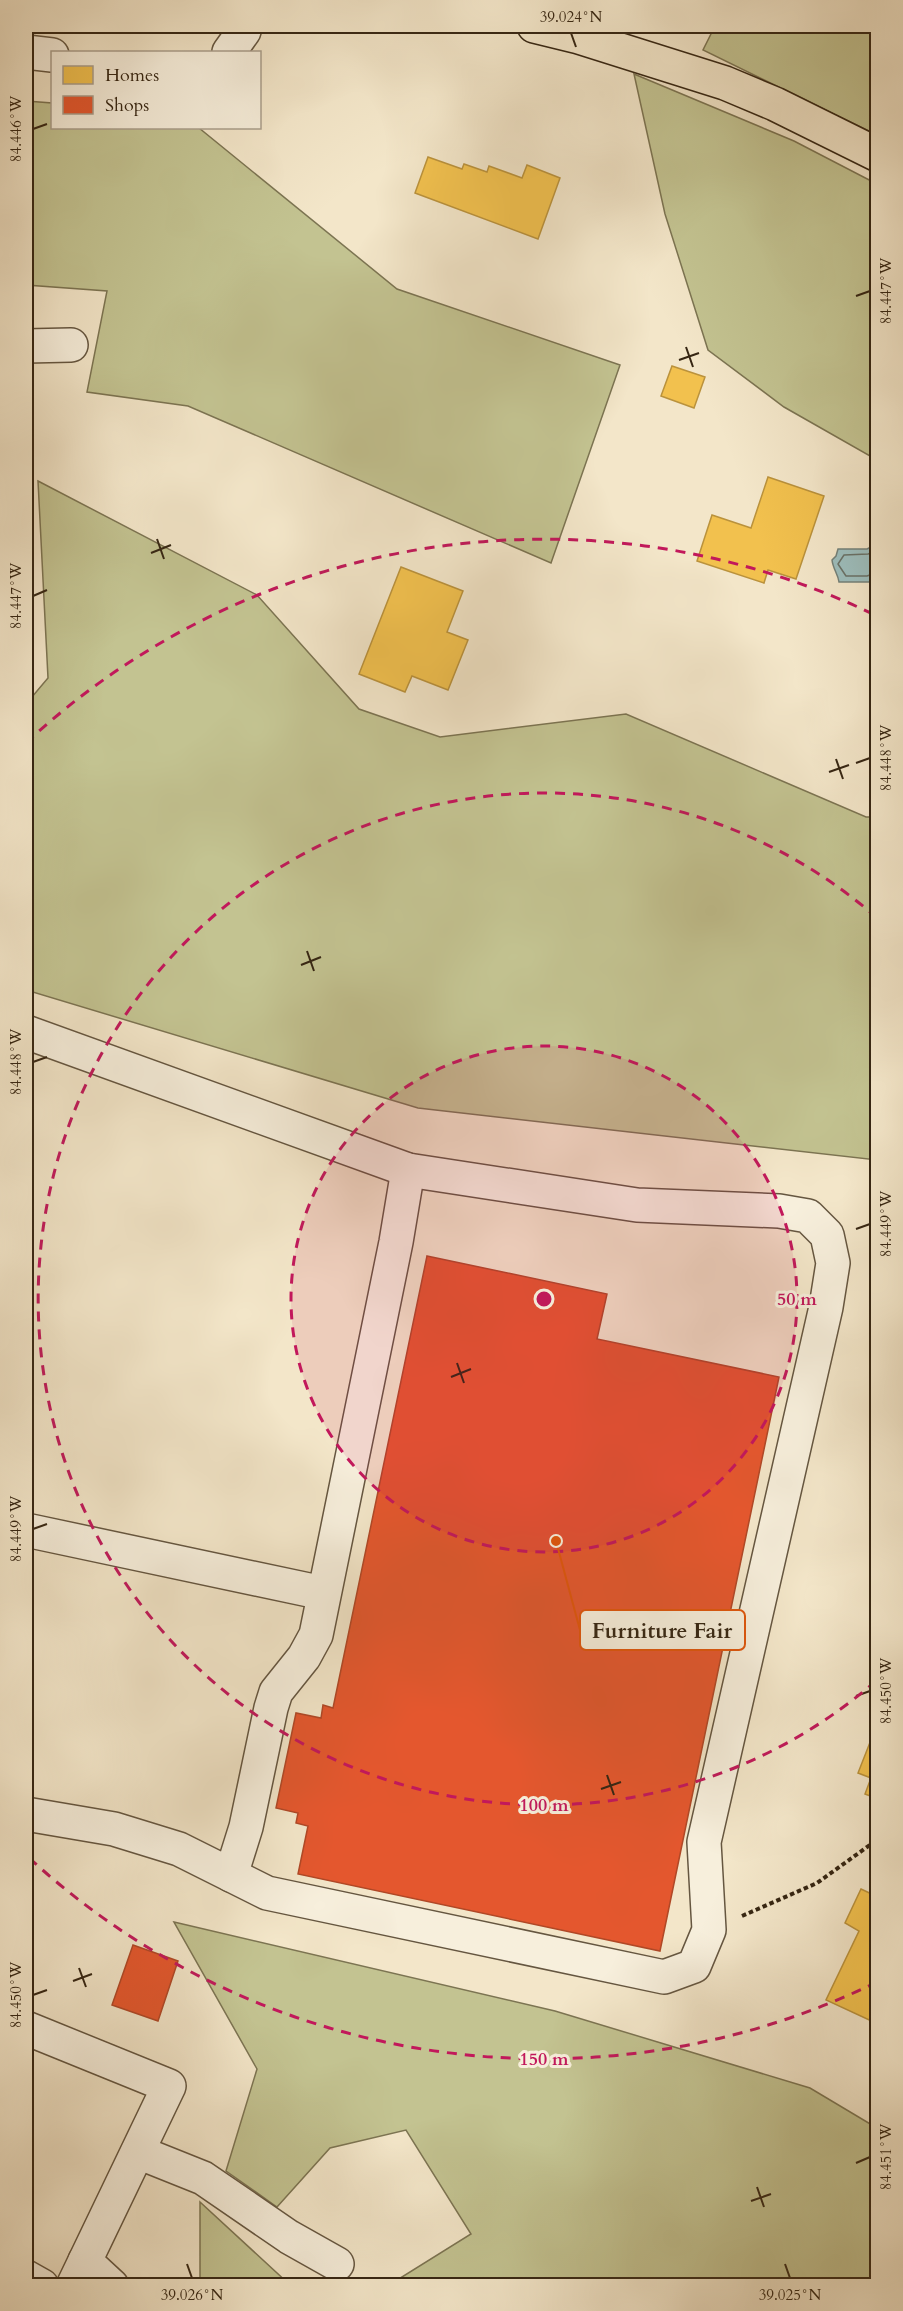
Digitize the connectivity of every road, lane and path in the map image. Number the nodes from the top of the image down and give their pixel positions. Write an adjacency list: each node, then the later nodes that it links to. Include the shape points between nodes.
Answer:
1 (245, 26): 3 (lane)
2 (542, 26): 6 (main road, via 725,83)
3 (230, 51)
4 (26, 52): 5 (lane)
5 (51, 55)
6 (878, 155)
7 (71, 345): 8 (lane)
8 (26, 346)
9 (26, 1032): 10 (lane)
10 (408, 1170): 12 (lane); 16 (lane, via 637,1205 808,1215 827,1235 833,1263 826,1307 704,1842)
11 (26, 1530): 12 (lane)
12 (323, 1593): 15 (lane, via 316,1635 276,1692 246,1827)
13 (26, 1814): 15 (lane, via 114,1829 179,1849)
14 (878, 1842): 16 (path, via 817,1883)
15 (231, 1875): 16 (lane, via 267,1893 664,1977 694,1966)
16 (709, 1930)
17 (26, 2028): 18 (lane, via 170,2086)
18 (138, 2152): 19 (lane, via 203,2178 289,2237); 20 (lane)
19 (337, 2264)
20 (79, 2273): 23 (lane)
21 (26, 2277): 22 (lane)
22 (42, 2286)
23 (112, 2286)

